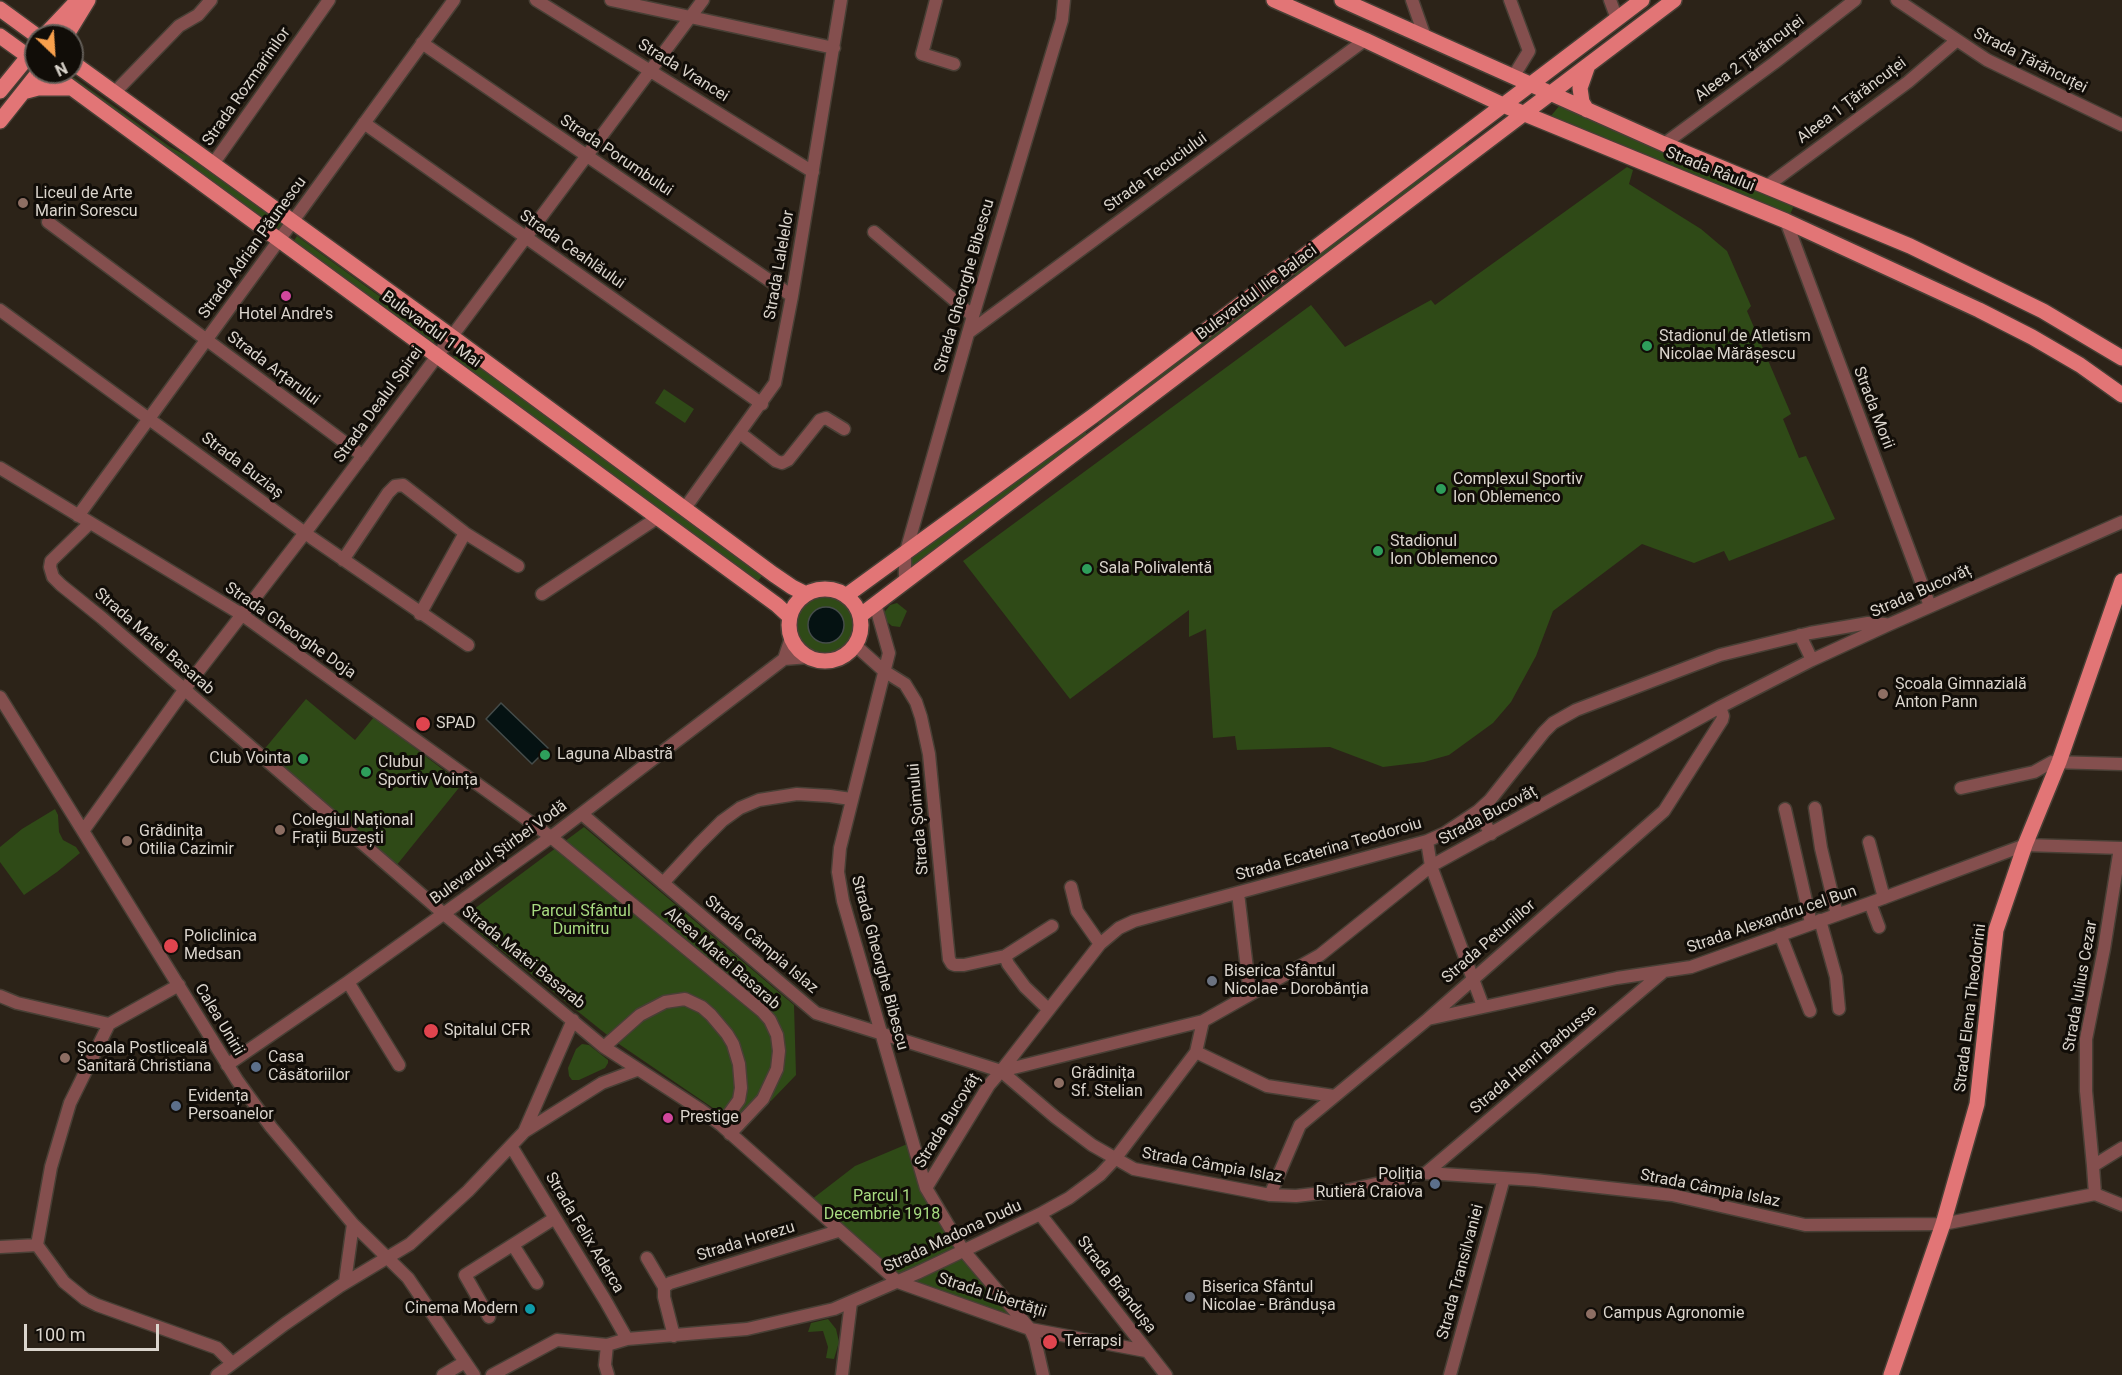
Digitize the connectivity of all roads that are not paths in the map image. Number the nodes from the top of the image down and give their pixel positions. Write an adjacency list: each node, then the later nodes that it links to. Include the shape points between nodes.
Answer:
1 (78, 0): 25 (main road)
2 (88, 0): 26 (main road)
3 (211, 0): 47 (street, via 198,15 179,26)
4 (329, 0): 59 (street, Strada Rozmarinilor)
5 (454, 0): 32 (street, Strada Adrian Păunescu)
6 (536, 0): 39 (street, Strada Vrancei)
7 (611, 0): 21 (street)
8 (703, 0): 23 (street, Strada Dealul Spirei)
9 (841, 0): 33 (street, Strada Lalelelor)
10 (936, 0): 36 (street, via 922,54)
11 (1064, 0): 70 (street, Strada Gheorghe Bibescu, via 1062,20)
12 (1274, 0): 30 (main road, Strada Râului)
13 (1342, 0): 29 (main road, Strada Râului)
14 (1412, 0): 29 (street)
15 (1510, 0): 40 (street, via 1529,51)
16 (1610, 0): 24 (street)
17 (1642, 0): 24 (main road, Bulevardul Ilie Balaci)
18 (1674, 0): 35 (main road, Bulevardul Ilie Balaci)
19 (1855, 0): 57 (street, Aleea 2 Țărăncuței)
20 (1897, 0): 31 (street, Strada Țărăncuței)
21 (636, 2): 23 (street)
22 (0, 9): 27 (main road)
23 (690, 18): 33 (street); 39 (street, Strada Dealul Spirei)
24 (1617, 19): 43 (main road, Bulevardul Ilie Balaci)
25 (55, 24)
26 (73, 24)
27 (24, 27)
28 (0, 36): 34 (main road)
29 (1425, 37): 40 (main road, Strada Râului)
30 (1365, 40): 48 (main road, Strada Râului); 71 (street, Strada Tecuciului)
31 (1956, 41): 56 (street, Strada Țărăncuței); 61 (street, Aleea 1 Țărăncuței, via 1908,82)
32 (422, 43): 54 (street, Strada Adrian Păunescu); 58 (street, Strada Porumbului)
33 (834, 48): 60 (street, Strada Lalelelor)
34 (24, 49)
35 (1589, 63): 49 (main road, Bulevardul Ilie Balaci); 51 (main road, via 1580,88)
36 (954, 64)
37 (24, 66): 45 (main road)
38 (84, 71): 47 (main road, Bulevardul 1 Mai)
39 (652, 71): 58 (street, Strada Dealul Spirei); 60 (street, Strada Vrancei)
40 (1513, 77): 43 (main road, Strada Râului)
41 (29, 84): 46 (main road)
42 (66, 84): 44 (main road, Bulevardul 1 Mai)
43 (1530, 85): 49 (main road, Strada Râului); 50 (main road, Bulevardul Ilie Balaci)
44 (72, 88): 46 (main road); 67 (main road, Bulevardul 1 Mai)
45 (0, 91)
46 (23, 92): 53 (main road)
47 (114, 93): 59 (main road, Bulevardul 1 Mai)
48 (1477, 93): 50 (main road, Strada Râului); 55 (main road, via 1481,101)
49 (1549, 93): 51 (main road, Strada Râului); 52 (main road, Bulevardul Ilie Balaci)
50 (1503, 105): 52 (main road, Strada Râului); 55 (main road, Bulevardul Ilie Balaci)
51 (1587, 110): 57 (main road, Strada Râului)
52 (1523, 112): 62 (main road, Strada Râului); 81 (main road, Bulevardul Ilie Balaci)
53 (0, 121)
54 (364, 123): 64 (street, Strada Adrian Păunescu); 66 (street, Strada Ceahlăului)
55 (1478, 125): 78 (main road, Bulevardul Ilie Balaci)
56 (2122, 125)
57 (1664, 144): 61 (main road, Strada Râului)
58 (586, 157): 66 (street, Strada Dealul Spirei); 68 (street, Strada Porumbului)
59 (213, 164): 64 (main road, Bulevardul 1 Mai)
60 (813, 172): 68 (street, Strada Lalelelor)
61 (1767, 186): 75 (main road, Strada Râului, via 1974,276)
62 (1786, 221): 76 (main road, Strada Râului, via 2011,326); 101 (street, Strada Morii)
63 (48, 222): 73 (street, Strada Arțarului)
64 (292, 222): 67 (street, Strada Adrian Păunescu); 72 (main road, Bulevardul 1 Mai)
65 (874, 232): 70 (street)
66 (526, 237): 72 (street, Strada Dealul Spirei); 77 (street, Strada Ceahlăului)
67 (279, 240): 73 (street, Strada Adrian Păunescu); 74 (main road, Bulevardul 1 Mai)
68 (792, 296): 77 (street, Strada Lalelelor, via 775,383)
69 (0, 310): 79 (street, Strada Buziaș)
70 (973, 316): 71 (street, Strada Gheorghe Bibescu)
71 (968, 333): 93 (street, Strada Gheorghe Bibescu)
72 (451, 336): 74 (street, Strada Dealul Spirei); 85 (main road, Bulevardul 1 Mai)
73 (207, 340): 79 (street, Strada Adrian Păunescu); 83 (street, Strada Arțarului)
74 (436, 356): 83 (street, Strada Dealul Spirei); 87 (main road, Bulevardul 1 Mai)
75 (2122, 358)
76 (2122, 394)
77 (762, 404): 82 (street, Strada Lalelelor)
78 (1093, 416): 81 (street); 93 (main road, Bulevardul Ilie Balaci)
79 (149, 417): 86 (street, Strada Adrian Păunescu); 90 (street, Strada Buziaș)
80 (844, 429): 82 (street, via 826,418 820,420 788,460 782,462)
81 (1104, 430): 95 (main road, Bulevardul Ilie Balaci)
82 (740, 433): 85 (street, Strada Lalelelor)
83 (363, 456): 90 (street, Strada Dealul Spirei)
84 (0, 468): 86 (street, Strada Gheorghe Doja)
85 (685, 508): 98 (main road, Bulevardul 1 Mai)
86 (78, 516): 89 (street, Strada Gheorghe Doja)
87 (657, 518): 97 (street); 105 (main road, Bulevardul 1 Mai)
88 (2122, 522): 101 (street, Strada Bucovăț)
89 (90, 523): 102 (street, Strada Gheorghe Doja); 115 (street, Strada Matei Basarab, via 51,561 53,577)
90 (305, 533): 92 (street, Strada Buziaș); 102 (street, Strada Dealul Spirei)
91 (465, 533): 92 (street, via 403,485 395,486); 94 (street); 103 (street)
92 (343, 560): 103 (street, Strada Buziaș)
93 (899, 560): 95 (main road); 99 (main road, Bulevardul Ilie Balaci)
94 (518, 566)
95 (905, 581): 100 (main road, Bulevardul Ilie Balaci)
96 (2122, 581): 118 (main road, Strada Elena Theodorini)
97 (542, 594)
98 (806, 594): 99 (main road, via 831,589); 105 (main road)
99 (848, 596): 104 (main road)
100 (875, 604): 104 (main road, Bulevardul Ilie Balaci); 114 (street, Strada Gheorghe Bibescu, via 889,653)
101 (1930, 606): 106 (street, Strada Bucovăț)
102 (241, 614): 115 (street, Strada Dealul Spirei); 128 (street, Strada Gheorghe Doja)
103 (420, 614): 109 (street, Strada Buziaș)
104 (861, 615): 110 (main road, via 861,631)
105 (790, 617): 108 (main road)
106 (1888, 625): 107 (street, Strada Ecaterina Teodoroiu, via 1868,623); 113 (street, Strada Bucovăț)
107 (1800, 635): 113 (street); 124 (street, Strada Ecaterina Teodoroiu, via 1720,655 1561,718 1544,732)
108 (791, 638): 111 (main road); 112 (street)
109 (468, 645)
110 (855, 645): 111 (main road, via 839,658); 114 (street, Strada Șoimului)
111 (809, 657): 112 (street)
112 (784, 659): 125 (street, Bulevardul Știrbei Vodă)
113 (1812, 660): 117 (street, Strada Bucovăț)
114 (884, 671): 121 (street, Strada Gheorghe Bibescu); 146 (street, Strada Șoimului, via 908,689 927,738 949,959 955,965 964,965)
115 (185, 689): 126 (street, Strada Dealul Spirei); 139 (street, Strada Matei Basarab)
116 (0, 697): 126 (street, Calea Unirii)
117 (1720, 707): 127 (street, Strada Bucovăț); 148 (street, Strada Petuniilor, via 1722,720 1664,811)
118 (2059, 762): 119 (street); 120 (street, via 2030,773); 131 (main road, Strada Elena Theodorini)
119 (2122, 764)
120 (1961, 788)
121 (851, 799): 134 (street, via 797,794 759,800 740,808 714,829); 161 (street, Strada Gheorghe Bibescu, via 838,872)
122 (1815, 808): 140 (street)
123 (1785, 809): 141 (street)
124 (1478, 811): 127 (street); 129 (street, Strada Ecaterina Teodoroiu)
125 (582, 813): 128 (street, Bulevardul Știrbei Vodă); 134 (street, Strada Câmpia Islaz)
126 (82, 831): 150 (street, Calea Unirii)
127 (1491, 834): 133 (street, Strada Bucovăț)
128 (551, 837): 139 (street, Bulevardul Știrbei Vodă); 169 (street, Aleea Matei Basarab, via 770,1020 777,1035 777,1069 763,1099)
129 (1427, 841): 133 (street); 136 (street, Strada Ecaterina Teodoroiu)
130 (1869, 842): 137 (street)
131 (2025, 845): 132 (street, Strada Alexandru cel Bun); 137 (street, Strada Alexandru cel Bun); 184 (main road, Strada Elena Theodorini, via 1996,930 1977,1104)
132 (2121, 848): 174 (street, Strada Iulius Cezar, via 2086,1039)
133 (1431, 866): 148 (street); 151 (street, Strada Bucovăț, via 1320,955)
134 (663, 883): 161 (street, Strada Câmpia Islaz, via 816,1013)
135 (1071, 887): 145 (street, via 1077,911)
136 (1238, 893): 145 (street, Strada Ecaterina Teodoroiu, via 1134,921); 151 (street)
137 (1884, 898): 138 (street, Strada Alexandru cel Bun)
138 (1870, 903): 140 (street, Strada Alexandru cel Bun); 143 (street)
139 (444, 914): 149 (street, Bulevardul Știrbei Vodă); 158 (street, Strada Matei Basarab)
140 (1837, 915): 141 (street, Strada Alexandru cel Bun)
141 (1816, 922): 144 (street, Strada Alexandru cel Bun); 155 (street, via 1836,977)
142 (1052, 926): 146 (street, Strada Șoimului)
143 (1879, 927)
144 (1780, 934): 147 (street, Strada Alexandru cel Bun, via 1691,967); 156 (street)
145 (1100, 945): 154 (street, Strada Ecaterina Teodoroiu)
146 (1005, 956): 154 (street, via 1025,987)
147 (1663, 971): 153 (street, Strada Alexandru cel Bun); 175 (street, Strada Henri Barbusse)
148 (1471, 979): 153 (street); 157 (street, Strada Petuniilor)
149 (348, 982): 164 (street, Bulevardul Știrbei Vodă); 165 (street)
150 (178, 985): 160 (street); 164 (street, Calea Unirii)
151 (1250, 994): 159 (street, Strada Bucovăț)
152 (0, 996): 160 (street)
153 (1483, 1006): 157 (street, Strada Alexandru cel Bun)
154 (1048, 1009): 167 (street, Strada Ecaterina Teodoroiu)
155 (1839, 1009)
156 (1810, 1011)
157 (1428, 1019): 168 (street, Strada Petuniilor)
158 (573, 1020): 162 (street, Strada Matei Basarab); 170 (street)
159 (1203, 1021): 163 (street, Strada Madona Dudu); 167 (street, Strada Bucovăț)
160 (110, 1024): 186 (street, via 70,1103 51,1167)
161 (880, 1031): 167 (street, Strada Câmpia Islaz); 177 (street, Strada Gheorghe Bibescu)
162 (604, 1047): 166 (street, Strada Matei Basarab); 169 (street, via 640,1015 665,1002 685,999 702,1007 727,1034 739,1064 739,1100)
163 (1196, 1052): 168 (street, via 1267,1086); 173 (street, Strada Madona Dudu)
164 (227, 1065): 183 (street, Calea Unirii, via 272,1127)
165 (399, 1065)
166 (637, 1070): 169 (street, Strada Matei Basarab, via 701,1110); 170 (street, via 602,1083)
167 (1001, 1071): 173 (street, Strada Câmpia Islaz, via 1055,1117); 177 (street, Strada Bucovăț)
168 (1334, 1096): 179 (street, Strada Petuniilor, via 1300,1125)
169 (725, 1130): 185 (street, Strada Matei Basarab)
170 (524, 1132): 171 (street)
171 (511, 1146): 182 (street, Strada Felix Aderca); 191 (street, via 423,1233)
172 (2122, 1148): 174 (street)
173 (1115, 1159): 179 (street, Strada Câmpia Islaz, via 1134,1169); 181 (street, Strada Madona Dudu, via 1086,1186)
174 (2093, 1166): 178 (street)
175 (1426, 1173): 176 (street, Strada Câmpia Islaz); 179 (street, Strada Câmpia Islaz, via 1348,1190)
176 (1504, 1178): 184 (street, Strada Câmpia Islaz, via 1672,1195 1805,1225); 213 (street, Strada Transilvaniei)
177 (926, 1188): 189 (street, Strada Gheorghe Bibescu)
178 (2095, 1194): 180 (street); 184 (street, Strada Câmpia Islaz)
179 (1270, 1195)
180 (2122, 1205)
181 (1040, 1214): 189 (street, Strada Madona Dudu); 202 (street, Strada Brândușa)
182 (555, 1218): 187 (street); 200 (street, Strada Felix Aderca)
183 (353, 1224): 191 (street, Calea Unirii); 192 (street)
184 (1943, 1224): 214 (main road, Strada Elena Theodorini)
185 (838, 1231): 193 (street, Strada Matei Basarab); 195 (street, Strada Horezu)
186 (38, 1245): 188 (street); 204 (street, via 64,1282 85,1299 217,1348)
187 (513, 1245): 194 (street); 197 (street, via 465,1275)
188 (0, 1247)
189 (963, 1250): 193 (street, Strada Madona Dudu); 198 (street, Strada Gheorghe Bibescu)
190 (646, 1258): 195 (street)
191 (387, 1259): 192 (street); 203 (street, Calea Unirii, via 408,1278)
192 (345, 1282): 204 (street)
193 (898, 1282): 196 (street, Strada Madona Dudu); 198 (street, Strada Libertății)
194 (537, 1283)
195 (664, 1287): 199 (street)
196 (851, 1302): 199 (street, Strada Madona Dudu, via 747,1329); 210 (street)
197 (489, 1317)
198 (1030, 1329): 202 (street, Strada Libertății); 211 (street)
199 (674, 1336): 200 (street, Strada Madona Dudu)
200 (627, 1339): 201 (street, Strada Madona Dudu)
201 (607, 1345): 208 (street, via 557,1340); 209 (street)
202 (1146, 1351): 212 (street, Strada Brândușa)
203 (465, 1362): 206 (street); 207 (street, Calea Unirii)
204 (232, 1363): 205 (street)
205 (217, 1375)
206 (443, 1375)
207 (474, 1375)
208 (492, 1375)
209 (608, 1375)
210 (842, 1375)
211 (1043, 1375)
212 (1166, 1375)
213 (1450, 1375)
214 (1891, 1375)

